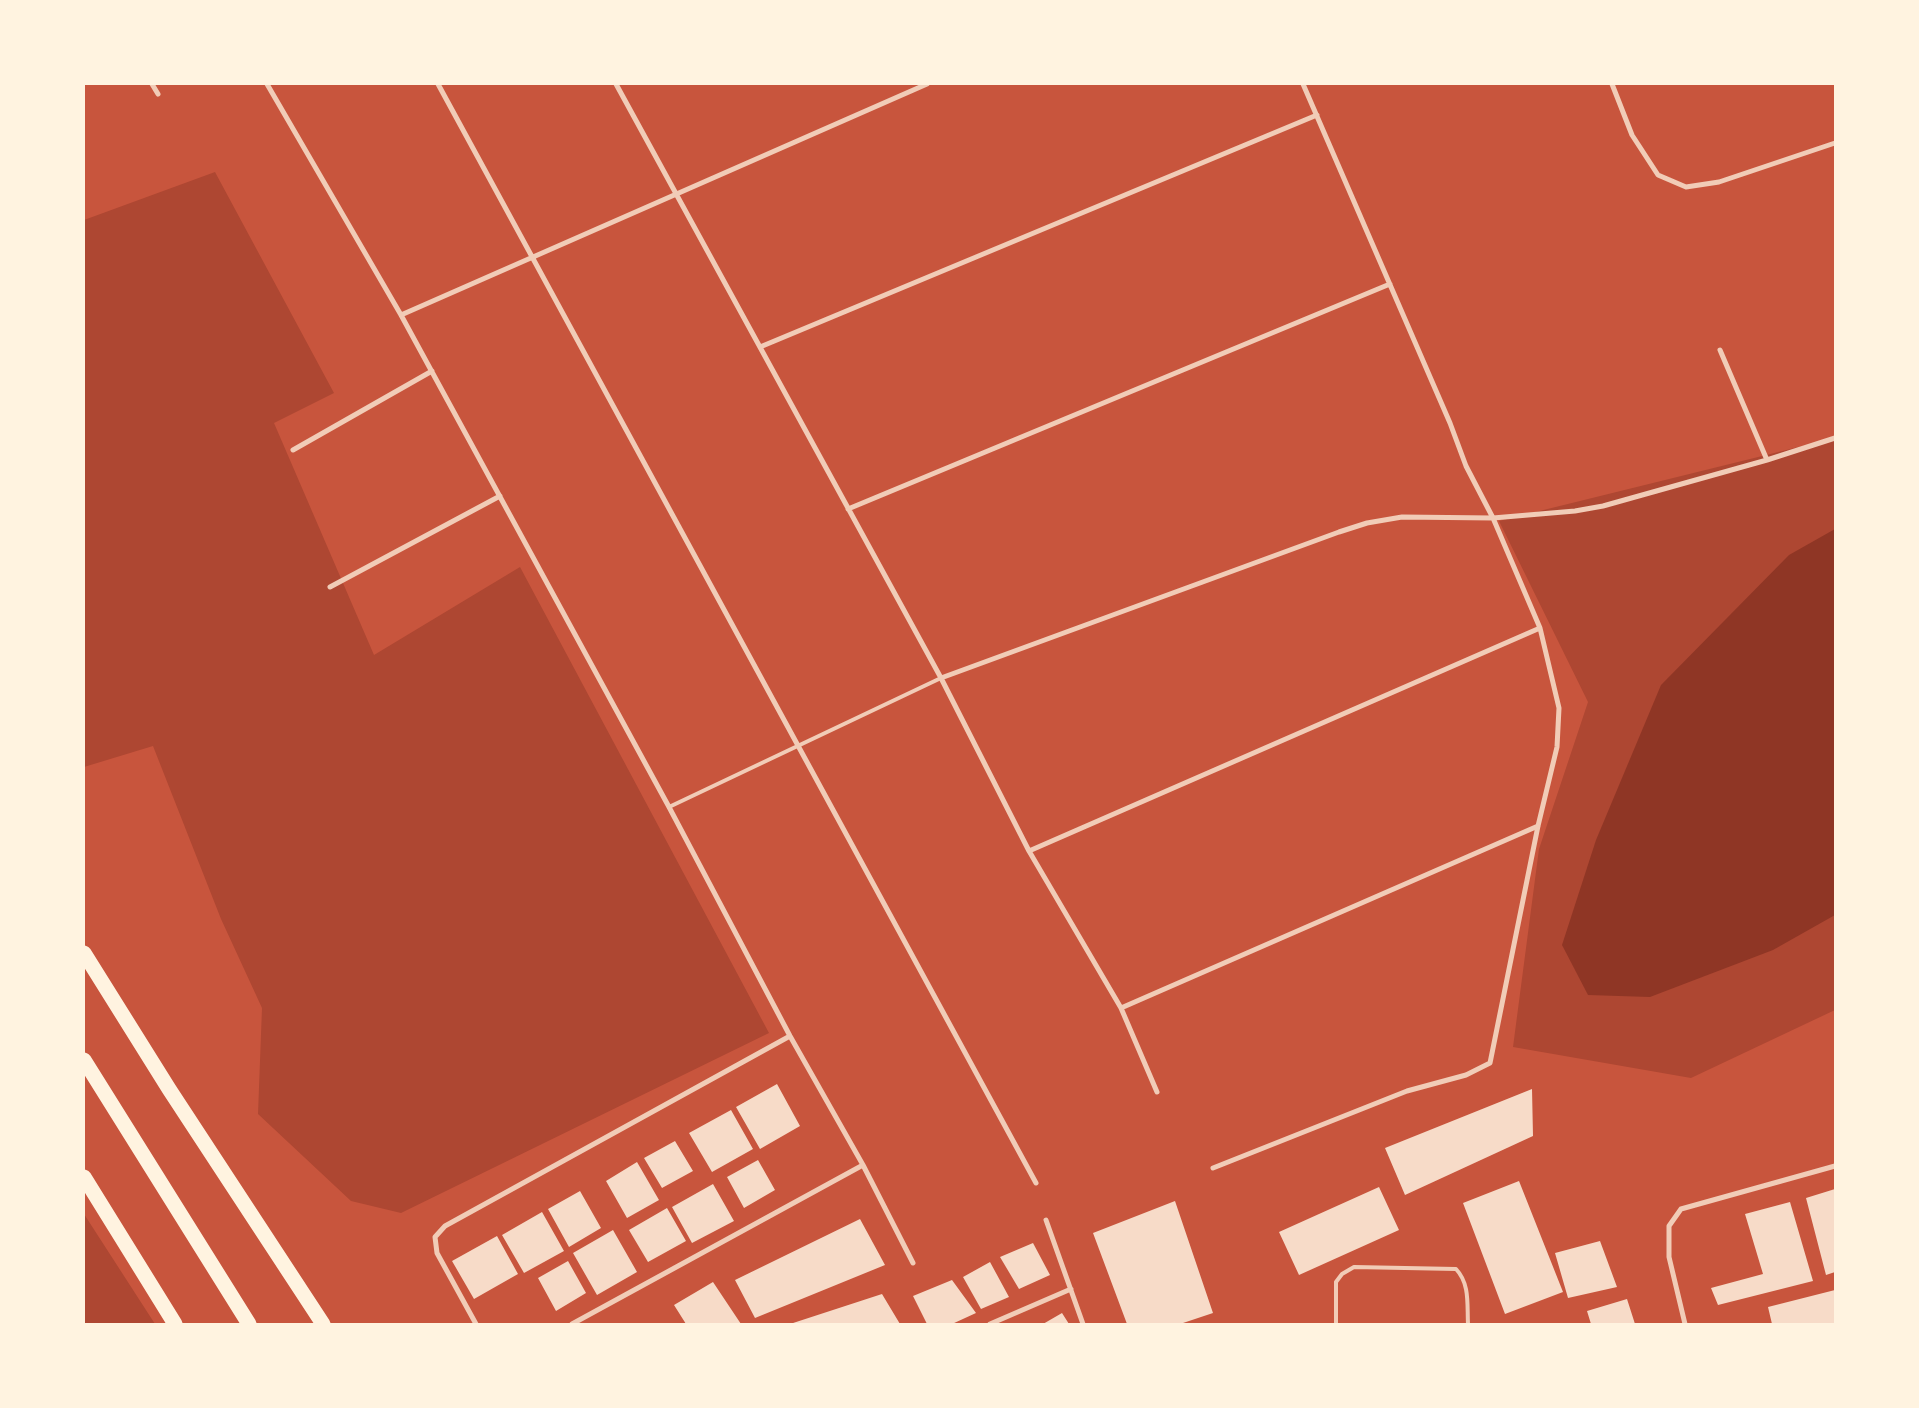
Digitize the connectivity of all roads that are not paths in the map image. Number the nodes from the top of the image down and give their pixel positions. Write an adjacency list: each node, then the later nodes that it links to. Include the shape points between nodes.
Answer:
1 (152, 84): 8 (street)
2 (267, 84): 14 (street)
3 (438, 84): 12 (street)
4 (616, 84): 11 (street)
5 (927, 84): 11 (street)
6 (1303, 84): 9 (street)
7 (1612, 84): 10 (street, via 1632,134 1658,175 1686,187 1719,182)
8 (158, 94)
9 (1317, 116): 13 (street); 15 (street)
10 (1835, 143)
11 (676, 194): 12 (street); 15 (street)
12 (533, 257): 14 (street); 27 (street)
13 (1390, 284): 22 (street); 23 (street, via 1466,466)
14 (401, 315): 17 (street)
15 (760, 347): 22 (street)
16 (1720, 350): 20 (street)
17 (432, 371): 19 (street); 21 (street)
18 (1835, 438): 20 (street)
19 (293, 450)
20 (1768, 460): 23 (street, via 1603,506)
21 (500, 496): 24 (street); 28 (street)
22 (848, 509): 26 (street)
23 (1493, 518): 25 (street); 26 (street, via 1402,518 1368,523)
24 (330, 587)
25 (1540, 628): 29 (street, via 1559,708 1557,746); 30 (street)
26 (941, 678): 27 (lane); 30 (street)
27 (799, 746): 28 (lane); 40 (street)
28 (669, 808): 33 (street)
29 (1538, 826): 32 (street); 38 (street, via 1490,1063 1466,1075 1407,1091)
30 (1029, 851): 32 (street)
31 (84, 953): 46 (highway)
32 (1122, 1008): 35 (street)
33 (790, 1036): 36 (street); 47 (street, via 445,1226 435,1237 437,1253)
34 (84, 1060): 45 (highway)
35 (1157, 1092)
36 (863, 1165): 42 (street); 48 (street)
37 (1835, 1166): 53 (street, via 1681,1209 1669,1226 1669,1257)
38 (1213, 1168)
39 (84, 1177): 44 (highway)
40 (1036, 1183)
41 (1046, 1220): 43 (street)
42 (913, 1263)
43 (1071, 1289): 49 (street); 50 (street)
44 (175, 1324)
45 (248, 1324)
46 (323, 1324)
47 (476, 1324)
48 (572, 1324)
49 (990, 1324)
50 (1083, 1324)
51 (1336, 1324): 52 (lane, via 1336,1282 1354,1267 1456,1269 1463,1276 1467,1288)
52 (1468, 1324)
53 (1685, 1324)

